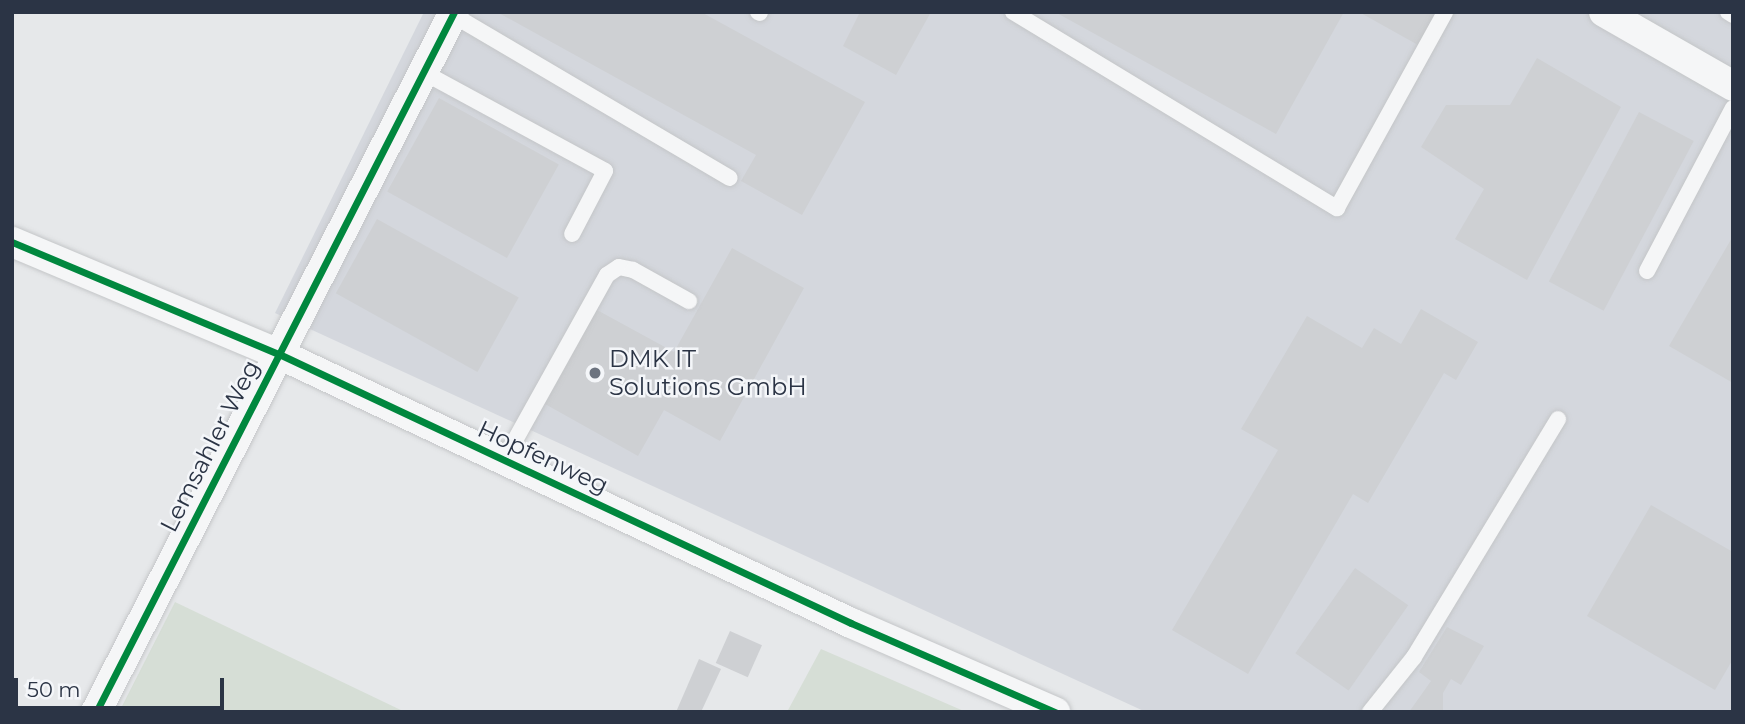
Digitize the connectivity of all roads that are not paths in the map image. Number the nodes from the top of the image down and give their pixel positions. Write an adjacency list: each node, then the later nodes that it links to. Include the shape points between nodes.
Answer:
1 (1013, 12): 2 (lane, via 1337,208)
2 (1445, 12)
3 (1605, 12): 6 (street)
4 (454, 14): 5 (street, Lemsahler Weg); 8 (lane)
5 (424, 72): 9 (lane, via 605,171); 13 (street, Lemsahler Weg)
6 (1733, 86)
7 (1733, 108): 11 (lane)
8 (730, 178)
9 (572, 234)
10 (12, 242): 13 (street, Hopfenweg)
11 (1647, 271)
12 (690, 301): 15 (lane, via 633,270 620,267 607,275)
13 (279, 354): 15 (street, Hopfenweg); 16 (street, Lemsahler Weg)
14 (1558, 419): 18 (lane, via 1414,657)
15 (504, 460): 17 (street, Hopfenweg, via 851,623)
16 (96, 712)
17 (1055, 712)
18 (1370, 712)

